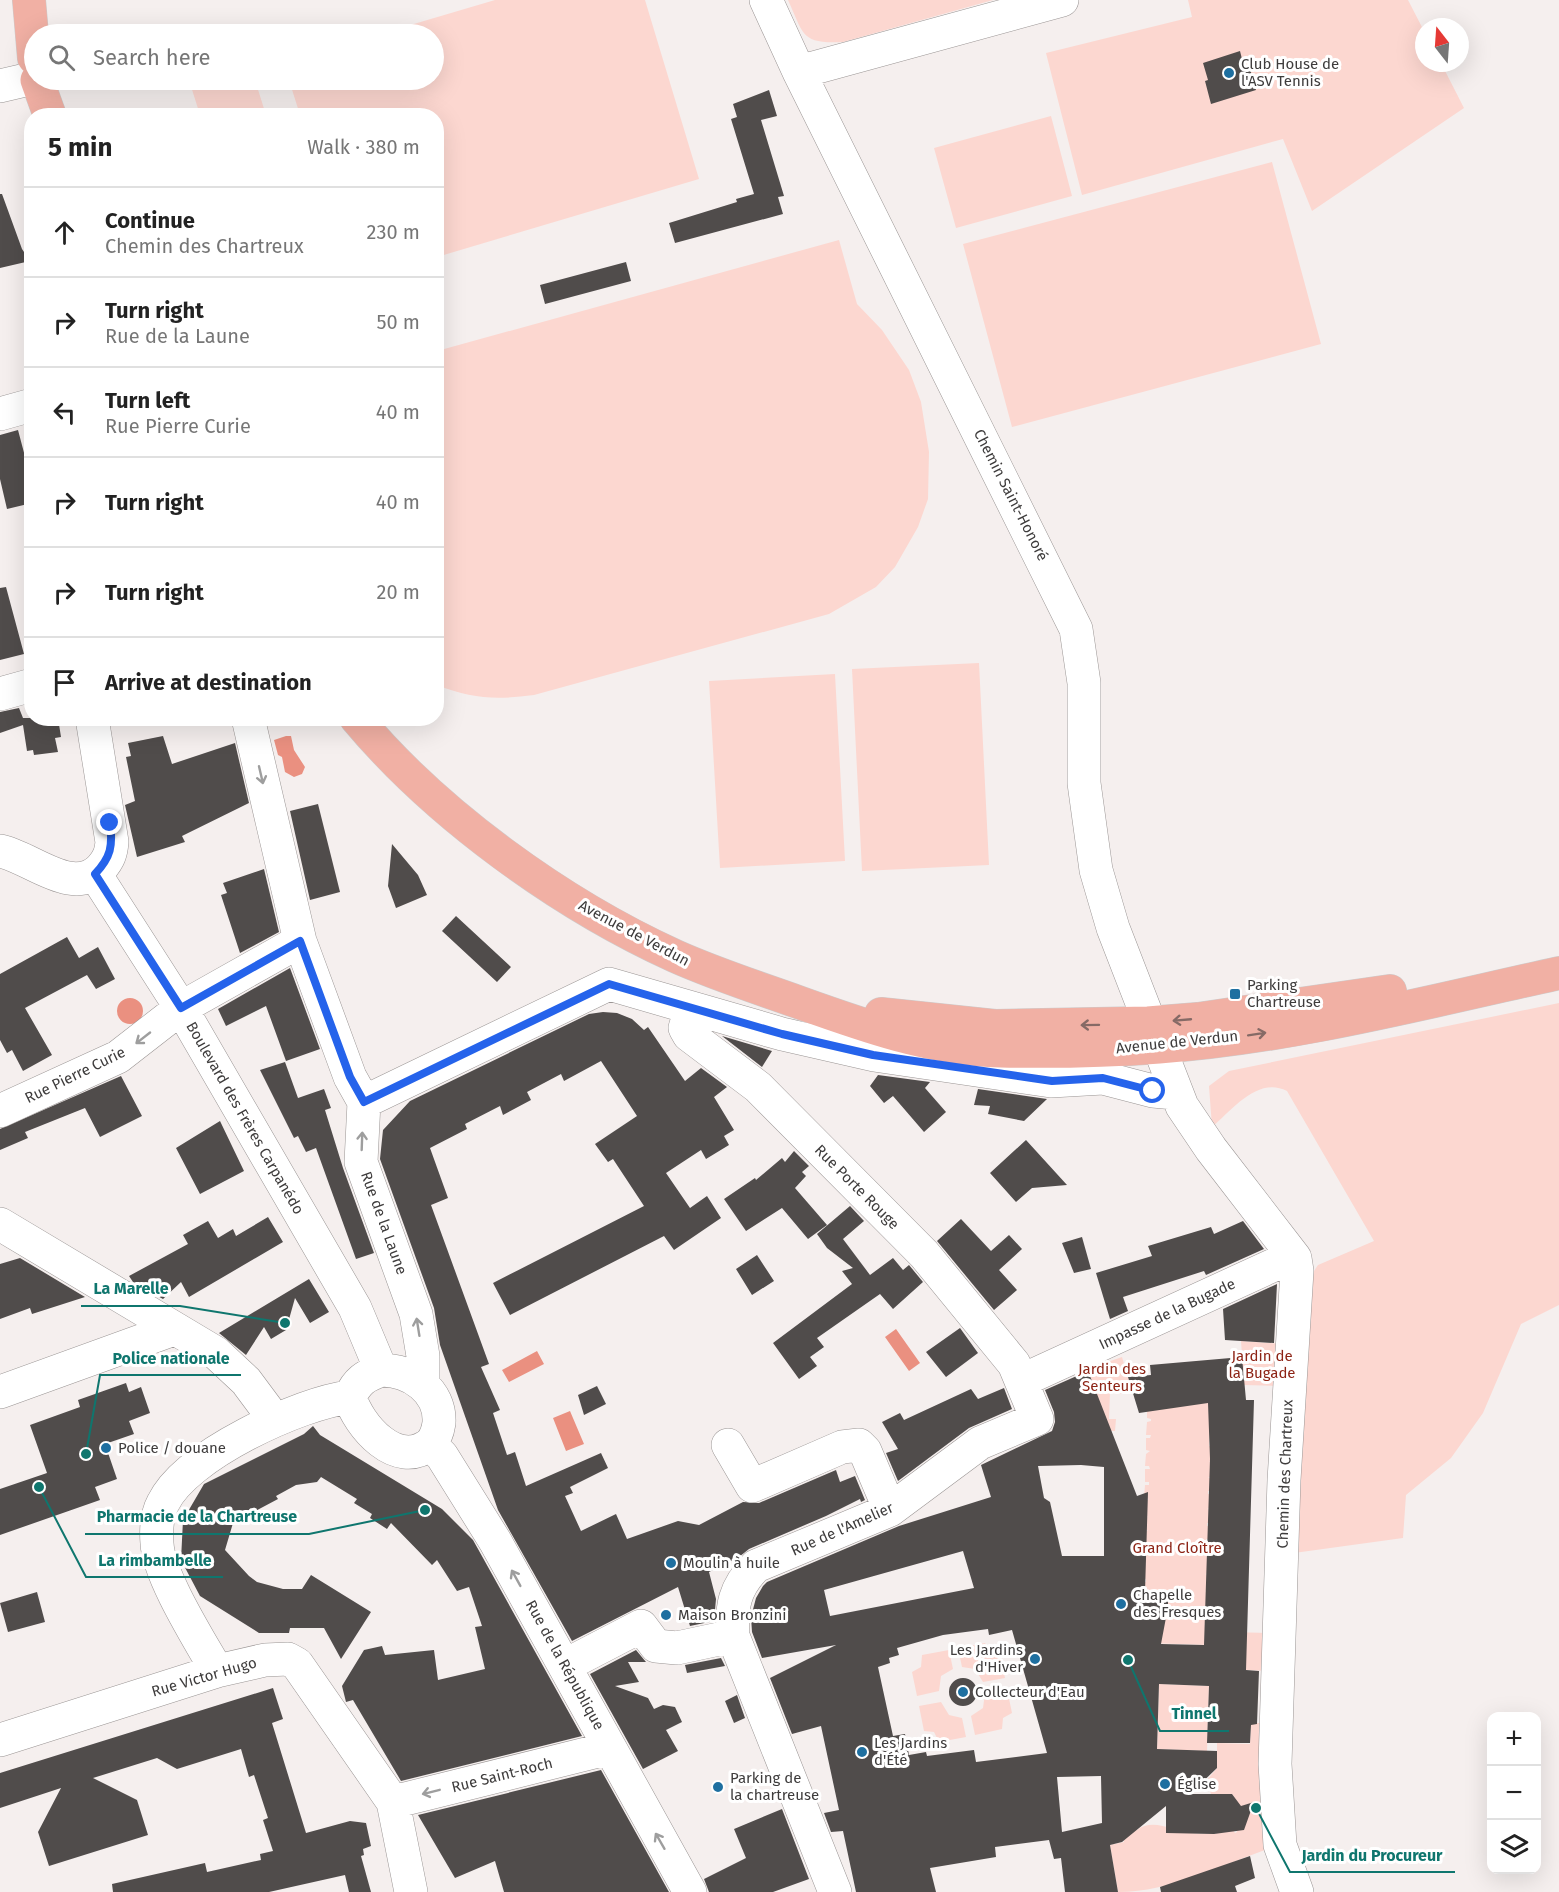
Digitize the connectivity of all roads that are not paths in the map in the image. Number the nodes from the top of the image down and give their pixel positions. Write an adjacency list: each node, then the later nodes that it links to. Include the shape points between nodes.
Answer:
1 (29, 0): 4 (main road)
2 (766, 0): 5 (street, Chemin Saint-Honoré)
3 (1062, 0): 5 (street)
4 (31, 24)
5 (799, 72): 27 (street, Chemin Saint-Honoré, via 1076,629 1084,683 1084,783 1096,870)
6 (24, 81): 7 (street)
7 (0, 86)
8 (36, 90): 10 (main road)
9 (40, 90): 11 (main road)
10 (35, 108)
11 (47, 108)
12 (24, 407): 13 (street)
13 (0, 414)
14 (24, 687): 15 (street)
15 (0, 694)
16 (93, 726): 22 (street, via 112,842 107,861)
17 (250, 726): 23 (street, one-way to 23)
18 (364, 726): 20 (main road, Avenue de Verdun, via 437,802)
19 (388, 726): 20 (main road, Avenue de Verdun)
20 (485, 838): 27 (main road, Avenue de Verdun, via 552,889 620,928 729,979 862,1026 924,1043 998,1051)
21 (0, 851): 22 (street, via 48,872 77,879)
22 (95, 874): 25 (street, Boulevard des Frères Carpanédo)
23 (300, 941): 25 (street, Rue Pierre Curie); 29 (street, via 350,1077)
24 (1559, 972): 27 (main road, Avenue de Verdun, via 1347,1019)
25 (181, 1008): 30 (street, Rue Pierre Curie, one-way to 30, via 118,1057); 34 (street, Boulevard des Frères Carpanédo, via 355,1308)
26 (691, 1009): 28 (street, via 873,1055 1052,1081 1103,1078); 29 (street, via 609,984); 35 (street, Rue Porte Rouge, via 685,1028 689,1035 758,1087 924,1254)
27 (1153, 1035): 28 (street, Chemin des Chartreux)
28 (1175, 1093): 52 (street, Chemin des Chartreux, via 1211,1149 1296,1258 1275,1764 1280,1845)
29 (364, 1102): 36 (street, Rue de la Laune, one-way to 29, via 416,1314 361,1161)
30 (0, 1110)
31 (0, 1224): 33 (street)
32 (1278, 1263): 35 (street, Impasse de la Bugade)
33 (174, 1329): 37 (street); 39 (street, via 231,1366)
34 (381, 1370): 36 (street, via 394,1370); 38 (street, via 355,1384)
35 (1023, 1380): 42 (street, Rue de l'Amelier, via 1037,1419 980,1443)
36 (423, 1385): 40 (street, via 434,1396 439,1416 438,1431)
37 (0, 1392)
38 (350, 1397): 39 (street, via 324,1400); 40 (street, via 362,1424 380,1441 412,1451)
39 (275, 1420): 45 (street, via 194,1467 163,1503 158,1524 157,1546 171,1588)
40 (430, 1444): 44 (street, Rue de la République, one-way to 40, via 495,1541 442,1456)
41 (728, 1445): 42 (street, via 752,1486 842,1447 859,1445)
42 (890, 1510): 43 (street, Rue de l'Amelier, via 756,1566 735,1593)
43 (733, 1636): 44 (street, via 677,1647 656,1646 641,1626); 51 (street, Rue de l'Amelier)
44 (566, 1665): 47 (street, Rue de la République)
45 (217, 1671): 46 (street, Rue Victor Hugo); 48 (street, Rue Victor Hugo, via 265,1660 288,1659 297,1664)
46 (0, 1740)
47 (610, 1748): 48 (street, Rue Saint-Roch, one-way to 48); 50 (street, Rue de la République, one-way to 47)
48 (393, 1802): 49 (street, Rue Victor Hugo)
49 (411, 1892)
50 (690, 1892)
51 (835, 1892)
52 (1297, 1892)

